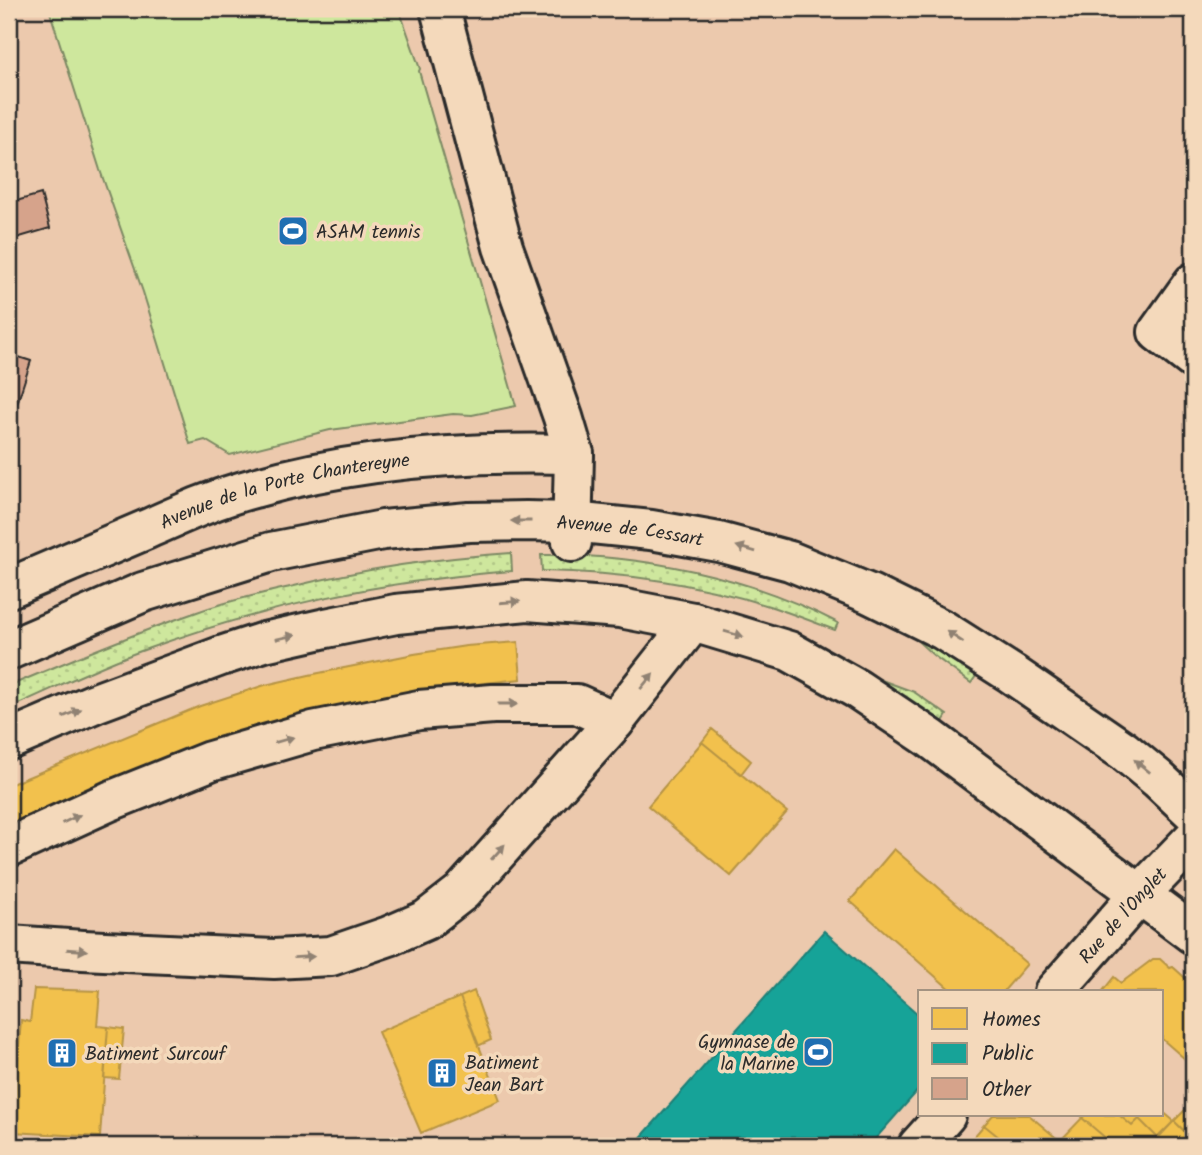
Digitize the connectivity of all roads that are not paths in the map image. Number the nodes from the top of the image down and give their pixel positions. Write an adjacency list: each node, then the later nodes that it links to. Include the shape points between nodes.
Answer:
1 (440, 9): 4 (street, via 503,247)
2 (1193, 283): 3 (street, via 1157,332)
3 (1193, 359)
4 (574, 454): 5 (street); 6 (street, Avenue de la Porte Chantereyne, via 432,457 292,478 205,504)
5 (572, 533): 8 (street, Avenue de Cessart, one-way to 8, via 526,520 470,522 383,530 271,552 143,592); 11 (street, Avenue de Cessart, one-way to 5, via 1124,751 1012,674 943,630 870,594 790,561 719,542 651,530)
6 (9, 588)
7 (693, 622): 9 (street, one-way to 7); 10 (street, one-way to 7, via 264,642 396,614 527,601 620,608); 14 (street, one-way to 14, via 789,651 857,690 930,738)
8 (9, 650)
9 (615, 721): 13 (street, one-way to 9, via 210,761 313,731 419,710 493,704 577,704); 16 (street, one-way to 9, via 274,959 331,956 389,936 426,920 462,892)
10 (9, 740)
11 (1193, 811)
12 (1193, 839): 14 (street, Rue de l'Onglet)
13 (9, 848)
14 (1140, 894): 15 (street); 17 (street, Rue de l'Onglet)
15 (1193, 934)
16 (9, 945)
17 (1056, 990)
18 (945, 1116): 19 (street)
19 (918, 1146)

